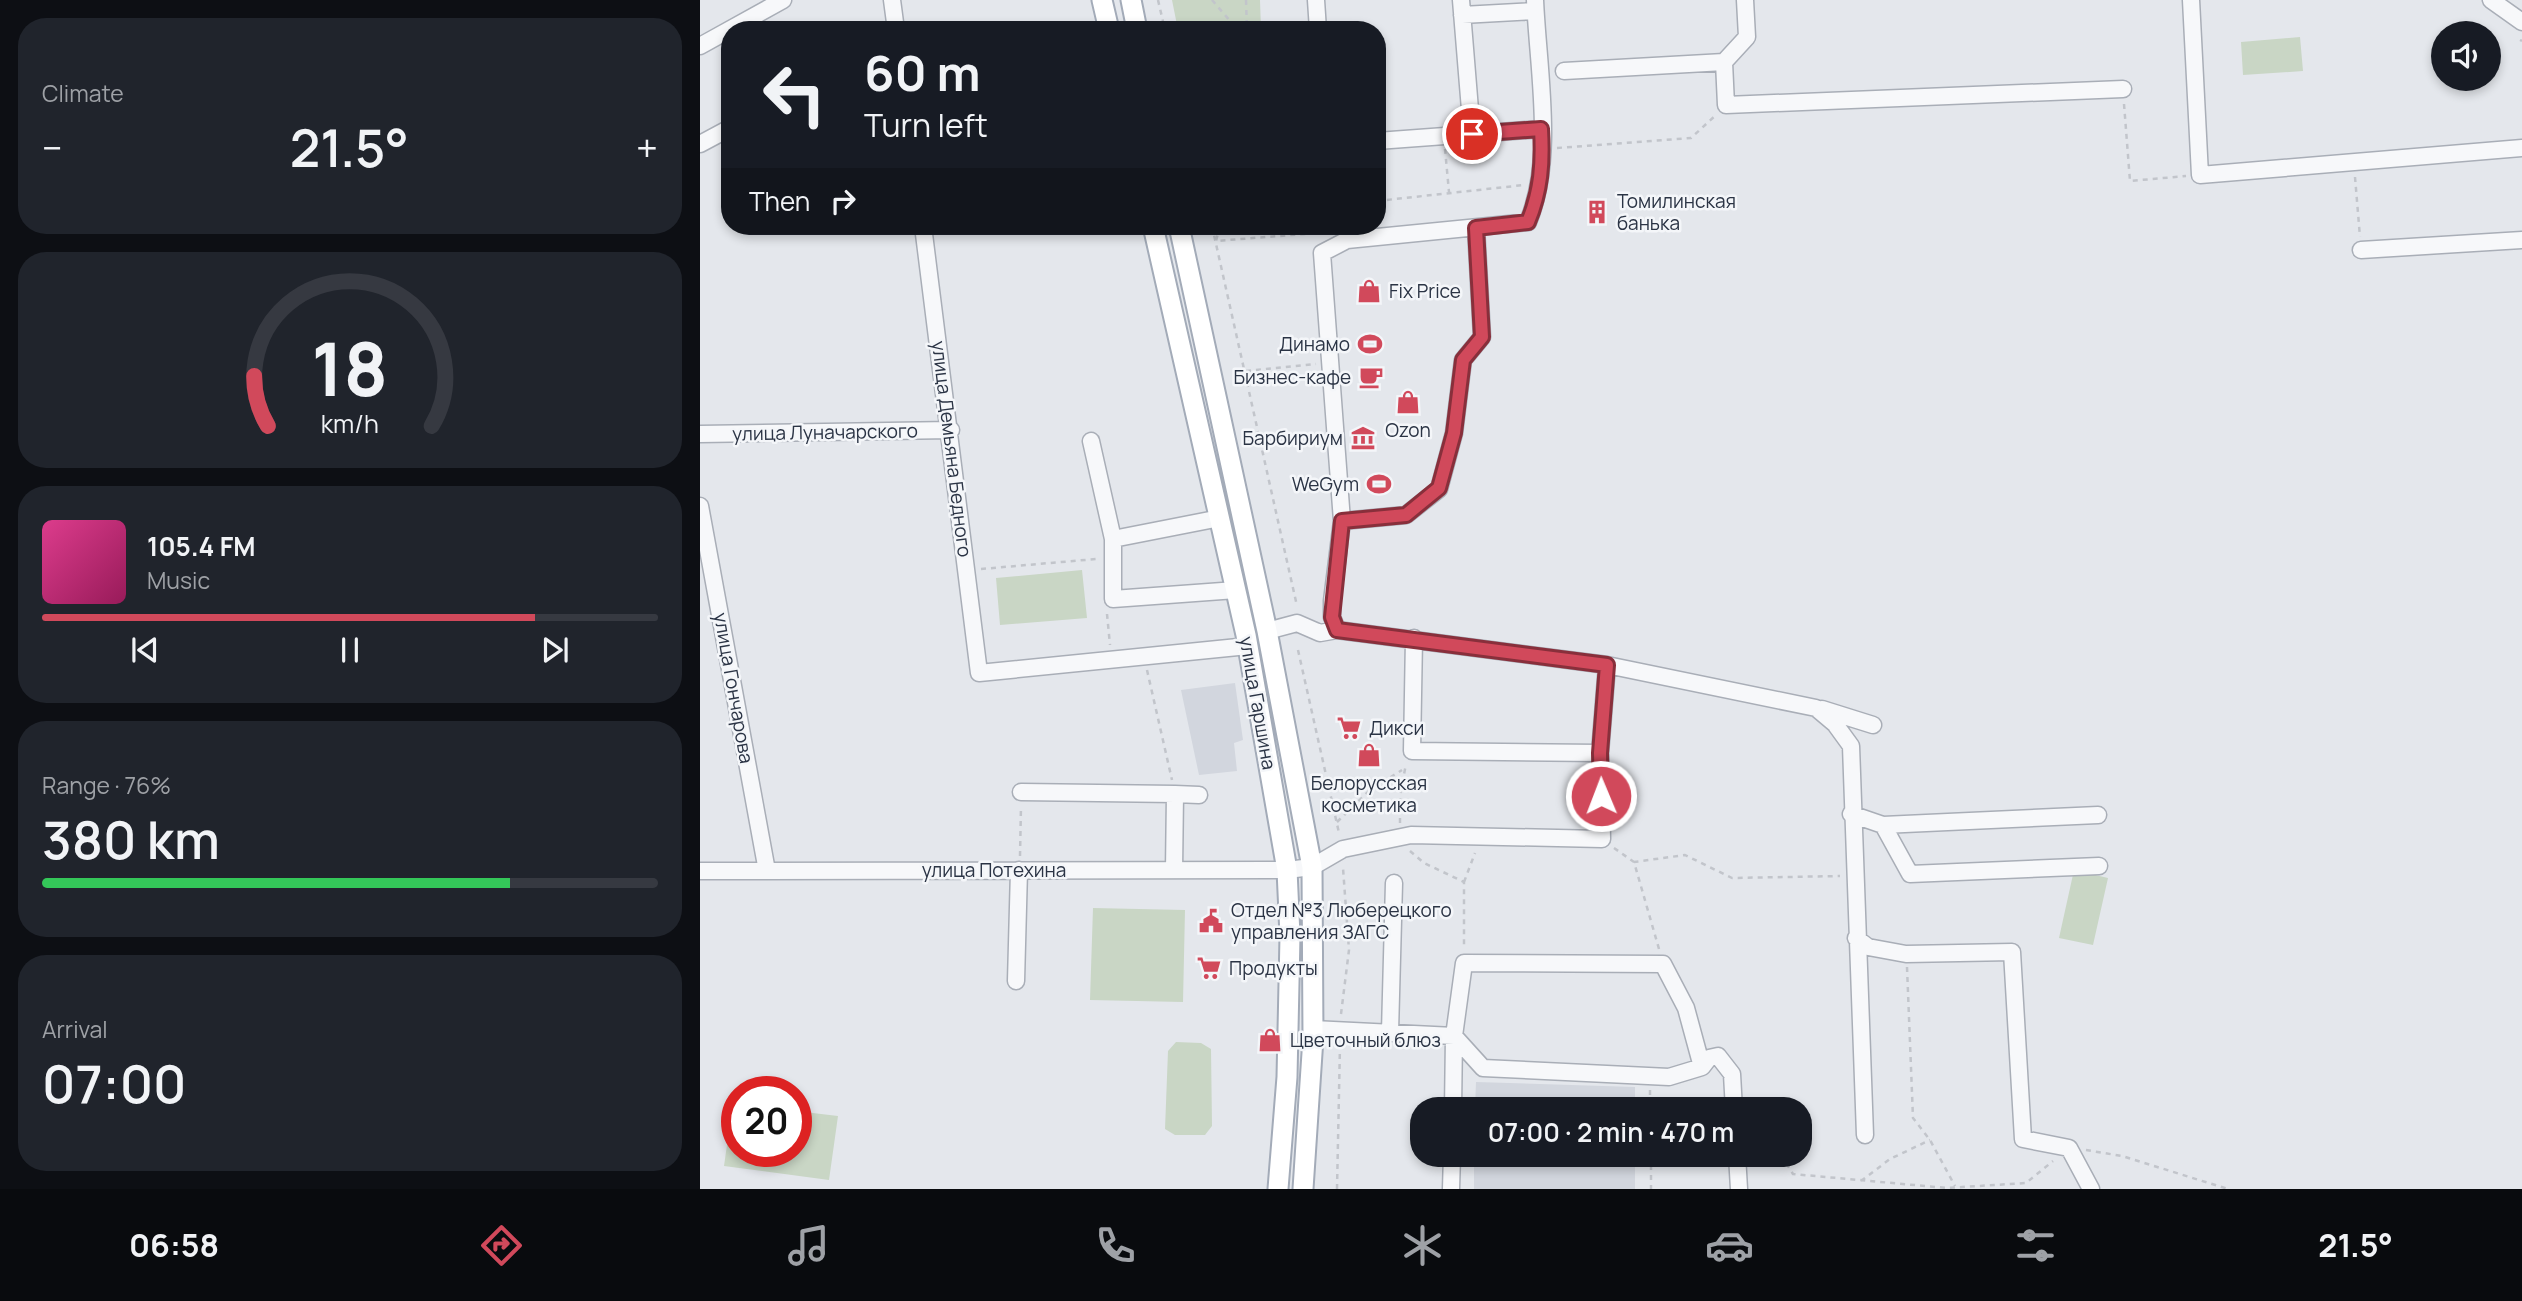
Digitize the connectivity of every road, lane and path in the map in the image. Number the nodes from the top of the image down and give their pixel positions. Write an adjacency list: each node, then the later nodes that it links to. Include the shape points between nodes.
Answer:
1 (783, 0): 14 (street)
2 (892, 0): 15 (street)
3 (1102, 0): 16 (main road)
4 (1130, 0): 17 (main road)
5 (1158, 0): 18 (path)
6 (1212, 0): 19 (path)
7 (1245, 0): 20 (path)
8 (1316, 0): 21 (street)
9 (1745, 0): 25 (street, via 1747,37)
10 (2191, 0): 38 (street)
11 (2491, 0): 22 (street)
12 (1535, 5): 13 (street); 29 (street)
13 (1462, 7): 31 (street)
14 (745, 21)
15 (895, 21)
16 (1107, 21)
17 (1135, 21)
18 (1163, 21)
19 (1230, 21)
20 (1246, 21)
21 (1317, 21)
22 (2522, 22)
23 (721, 34): 24 (street)
24 (700, 46)
25 (1724, 62): 26 (street); 28 (street)
26 (1564, 71)
27 (2123, 89): 28 (street); 38 (path, via 2130,181)
28 (1726, 105): 36 (path, via 1691,138)
29 (1541, 129): 31 (street); 36 (street)
30 (721, 133): 34 (street)
31 (1472, 134): 32 (street)
32 (1444, 136): 33 (street); 40 (path)
33 (1386, 140)
34 (700, 144)
35 (2522, 148): 37 (street)
36 (1542, 149): 39 (street)
37 (2354, 162): 38 (street); 51 (path)
38 (2200, 175)
39 (1540, 184): 40 (path); 42 (street, via 1528,222)
40 (1449, 193): 41 (path)
41 (1386, 200)
42 (1476, 228): 52 (street, via 1347,240 1322,253); 59 (street, via 1482,337 1463,360 1454,433 1439,488 1406,515)
43 (924, 235): 54 (street, улица Демьяна Бедного)
44 (1155, 235): 58 (main road, улица Гаршина)
45 (1181, 235): 67 (main road, улица Гаршина)
46 (1214, 235): 50 (path)
47 (1218, 235): 50 (path)
48 (1291, 235): 50 (path)
49 (2522, 240): 51 (street)
50 (1216, 241): 53 (path)
51 (2361, 250)
52 (1331, 363): 53 (path); 59 (street)
53 (1246, 371): 65 (path)
54 (951, 430): 55 (street, улица Луначарского); 62 (street, улица Демьяна Бедного)
55 (700, 434)
56 (1091, 441): 60 (street)
57 (700, 506): 97 (street, улица Гончарова)
58 (1220, 518): 60 (street); 63 (main road, улица Гаршина)
59 (1342, 521): 66 (street, via 1332,601)
60 (1113, 539): 61 (street)
61 (1113, 558): 62 (path); 64 (street)
62 (967, 570): 72 (street, улица Демьяна Бедного, via 979,673)
63 (1236, 590): 64 (street); 69 (main road, улица Гаршина)
64 (1113, 598): 72 (path, via 1106,608)
65 (1297, 606)
66 (1337, 630): 67 (street, via 1320,633 1297,623); 68 (street)
67 (1267, 631): 92 (main road, улица Гаршина)
68 (1414, 638): 73 (street); 76 (street)
69 (1248, 646): 71 (street); 95 (main road, улица Гаршина)
70 (1298, 650): 84 (path)
71 (1144, 657): 72 (street); 80 (path)
72 (1111, 660)
73 (1607, 665): 74 (street); 77 (street)
74 (1816, 708): 75 (street); 82 (street, via 1851,746)
75 (1873, 724)
76 (1412, 751): 77 (street); 78 (path)
77 (1600, 753): 88 (street)
78 (1403, 770): 84 (path, via 1370,790); 86 (path)
79 (1021, 792): 80 (street); 93 (path)
80 (1175, 794): 81 (street); 94 (street)
81 (1199, 795)
82 (1851, 814): 85 (street); 98 (street)
83 (2098, 815): 85 (street)
84 (1336, 822): 89 (path)
85 (1883, 825): 91 (street, via 1910,874)
86 (1401, 837): 87 (street); 89 (street); 99 (path, via 1424,863)
87 (1480, 837): 88 (street); 99 (path)
88 (1602, 839): 90 (path)
89 (1342, 849): 92 (street); 107 (path, via 1349,950)
90 (1634, 862): 98 (path, via 1685,855 1732,878); 104 (path)
91 (2099, 866)
92 (1312, 867): 95 (street, улица Потехина); 106 (main road, улица Гаршина)
93 (1019, 870): 94 (street, улица Потехина); 97 (street, улица Потехина); 105 (street)
94 (1174, 870): 95 (street, улица Потехина)
95 (1287, 870): 123 (main road, улица Гаршина, via 1287,1077)
96 (700, 871): 97 (street, улица Потехина)
97 (767, 871)
98 (1854, 876): 101 (street)
99 (1464, 882): 103 (path)
100 (1394, 883): 108 (street)
101 (1856, 938): 102 (street, via 1868,947); 113 (street)
102 (1906, 954): 114 (path, via 1913,1118); 115 (street, via 2012,953 2023,1139)
103 (1464, 963): 104 (street); 109 (street)
104 (1663, 964): 110 (street, via 1686,1009)
105 (1016, 981)
106 (1313, 1029): 107 (street); 124 (main road, улица Гаршина)
107 (1341, 1029): 108 (street); 125 (path)
108 (1390, 1032): 109 (street)
109 (1454, 1036): 110 (street, via 1483,1068 1669,1077); 111 (street)
110 (1702, 1067): 112 (street, via 1718,1056 1732,1074)
111 (1453, 1097)
112 (1733, 1097)
113 (1865, 1135)
114 (1930, 1140): 120 (path, via 1890,1159); 122 (path)
115 (2069, 1148): 121 (path, via 2026,1183); 130 (street); 131 (path, via 2122,1156)
116 (1452, 1167): 126 (street)
117 (1651, 1167): 127 (path)
118 (1738, 1167): 128 (street)
119 (1789, 1167): 120 (path, via 1793,1174)
120 (1861, 1181): 122 (path)
121 (2017, 1183): 122 (path); 129 (path)
122 (1956, 1188)
123 (1278, 1189)
124 (1303, 1189)
125 (1337, 1189)
126 (1451, 1189)
127 (1651, 1189)
128 (1740, 1189)
129 (2017, 1189)
130 (2091, 1189)
131 (2228, 1189)

